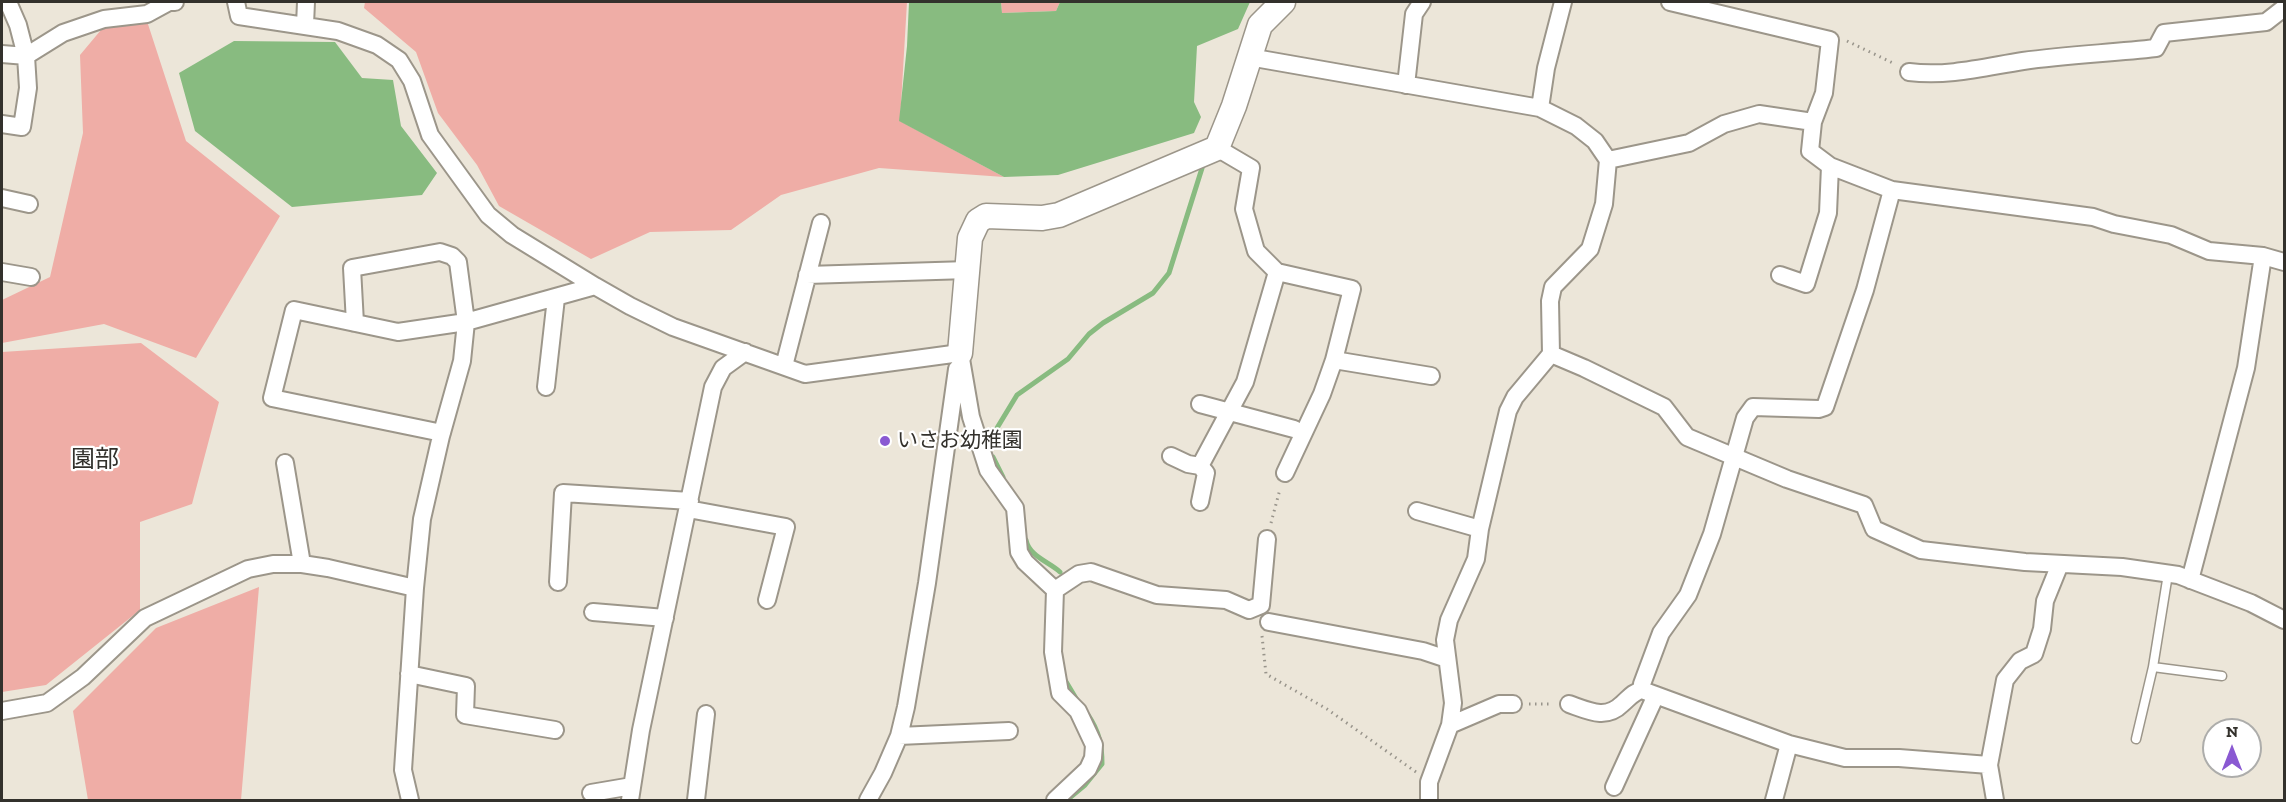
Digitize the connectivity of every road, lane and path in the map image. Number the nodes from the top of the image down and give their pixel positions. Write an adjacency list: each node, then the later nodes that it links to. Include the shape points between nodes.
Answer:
1 (8, 2): 14 (street)
2 (175, 2): 14 (street, via 147,14 104,19 63,33)
3 (236, 2): 11 (street, via 239,16)
4 (306, 2): 11 (street)
5 (1283, 2): 15 (street, via 1260,25)
6 (1422, 2): 17 (street, via 1414,14)
7 (1563, 2): 18 (street)
8 (1670, 2): 9 (street)
9 (1693, 4): 12 (street)
10 (2284, 8): 16 (street, via 2266,22 2164,33 2156,48 2025,61 1953,73)
11 (305, 25): 36 (street, via 338,30 377,45 399,60 412,81 430,135 488,214 512,236)
12 (1830, 40): 16 (path, via 1846,40); 19 (street, via 1824,93)
13 (2, 54): 14 (street)
14 (26, 56): 20 (street, via 28,88 22,127)
15 (1249, 57): 17 (street); 21 (street)
16 (1909, 72)
17 (1406, 85): 18 (street)
18 (1540, 108): 22 (street, via 1596,141)
19 (1814, 122): 22 (street, via 1759,114 1724,124 1689,143); 23 (street, via 1810,151)
20 (2, 124)
21 (1217, 148): 30 (street, via 1059,215 986,216 978,221 970,238); 32 (street, via 1251,168 1244,209 1256,251)
22 (1608, 160): 42 (street, via 1604,204 1590,249 1553,287)
23 (1830, 166): 24 (street); 34 (street, via 1828,213 1806,284)
24 (1892, 190): 28 (street, via 2092,217 2171,235 2209,251); 52 (street, via 1865,290 1825,407 1754,407 1745,418)
25 (2, 198): 26 (street)
26 (29, 204)
27 (821, 223): 33 (street)
28 (2263, 256): 29 (street); 64 (street, via 2246,368)
29 (2284, 262)
30 (968, 270): 33 (street); 41 (street)
31 (2, 272): 35 (street)
32 (1277, 272): 43 (street, via 1352,289); 48 (street, via 1245,382)
33 (807, 275): 44 (street)
34 (1780, 275)
35 (31, 277)
36 (595, 286): 37 (street); 40 (street, via 673,327)
37 (556, 298): 38 (street); 46 (street)
38 (466, 322): 39 (street, via 398,332); 39 (street, via 458,262 440,252 352,268); 50 (street, via 462,361)
39 (355, 323): 50 (street, via 294,310 272,398)
40 (745, 352): 44 (street); 57 (street, via 723,368 713,387)
41 (960, 353): 44 (street, via 806,374); 67 (street, via 971,417 988,470 1015,508 1019,552); 86 (street, via 927,583)
42 (1551, 354): 52 (street, via 1664,407 1687,437); 59 (street, via 1508,411)
43 (1334, 360): 45 (street); 55 (street)
44 (784, 366)
45 (1431, 376)
46 (546, 387)
47 (1200, 404): 48 (street)
48 (1230, 412): 49 (street); 54 (street)
49 (1294, 429)
50 (442, 434): 66 (street, via 422,519)
51 (1171, 456): 54 (street)
52 (1735, 456): 62 (street, via 1787,479 1864,505 1874,530 1921,550); 78 (street, via 1712,534 1688,595 1661,633 1642,684)
53 (285, 463): 61 (street)
54 (1200, 466): 56 (street, via 1206,473)
55 (1285, 473): 60 (path)
56 (1200, 502)
57 (689, 505): 65 (street, via 563,492); 68 (street, via 786,527); 71 (street)
58 (1417, 511): 59 (street)
59 (1480, 530): 74 (street, via 1476,559 1449,620)
60 (1267, 539): 69 (street, via 1261,605)
61 (302, 564): 66 (street); 81 (street, via 248,569 145,618 83,677 47,704)
62 (2060, 564): 63 (street); 89 (street, via 2045,601 2034,654 2019,661 2005,680)
63 (2168, 574): 64 (street); 75 (lane)
64 (2190, 580): 72 (street)
65 (558, 582)
66 (415, 588): 76 (street)
67 (1055, 590): 69 (street, via 1079,574 1092,572 1157,595 1226,600); 97 (street, via 1053,652 1060,693 1078,711 1094,745 1088,769)
68 (767, 600)
69 (1250, 610): 90 (path, via 1262,636 1266,674 1327,710)
70 (593, 612): 71 (street)
71 (665, 618): 92 (street)
72 (2284, 620)
73 (1269, 622): 74 (street, via 1423,651)
74 (1446, 659): 83 (street, via 1453,703)
75 (2153, 667): 77 (lane); 87 (lane)
76 (409, 674): 84 (street, via 466,686 465,716); 94 (street, via 403,770)
77 (2222, 676)
78 (1649, 693): 80 (street, via 1635,692 1614,711 1600,714); 88 (street); 91 (street)
79 (1513, 704): 80 (path); 83 (street, via 1499,704)
80 (1569, 704)
81 (2, 711)
82 (706, 714): 95 (street)
83 (1450, 725): 90 (street)
84 (555, 730)
85 (1009, 731): 86 (street)
86 (899, 736): 96 (street)
87 (2136, 739)
88 (1789, 744): 89 (street, via 1845,758); 99 (street)
89 (1989, 765): 100 (street)
90 (1429, 782): 98 (street)
91 (1614, 788)
92 (631, 793): 93 (street)
93 (591, 794)
94 (410, 801)
95 (696, 801)
96 (868, 801)
97 (1055, 801)
98 (1429, 801)
99 (1774, 801)
100 (1995, 801)

